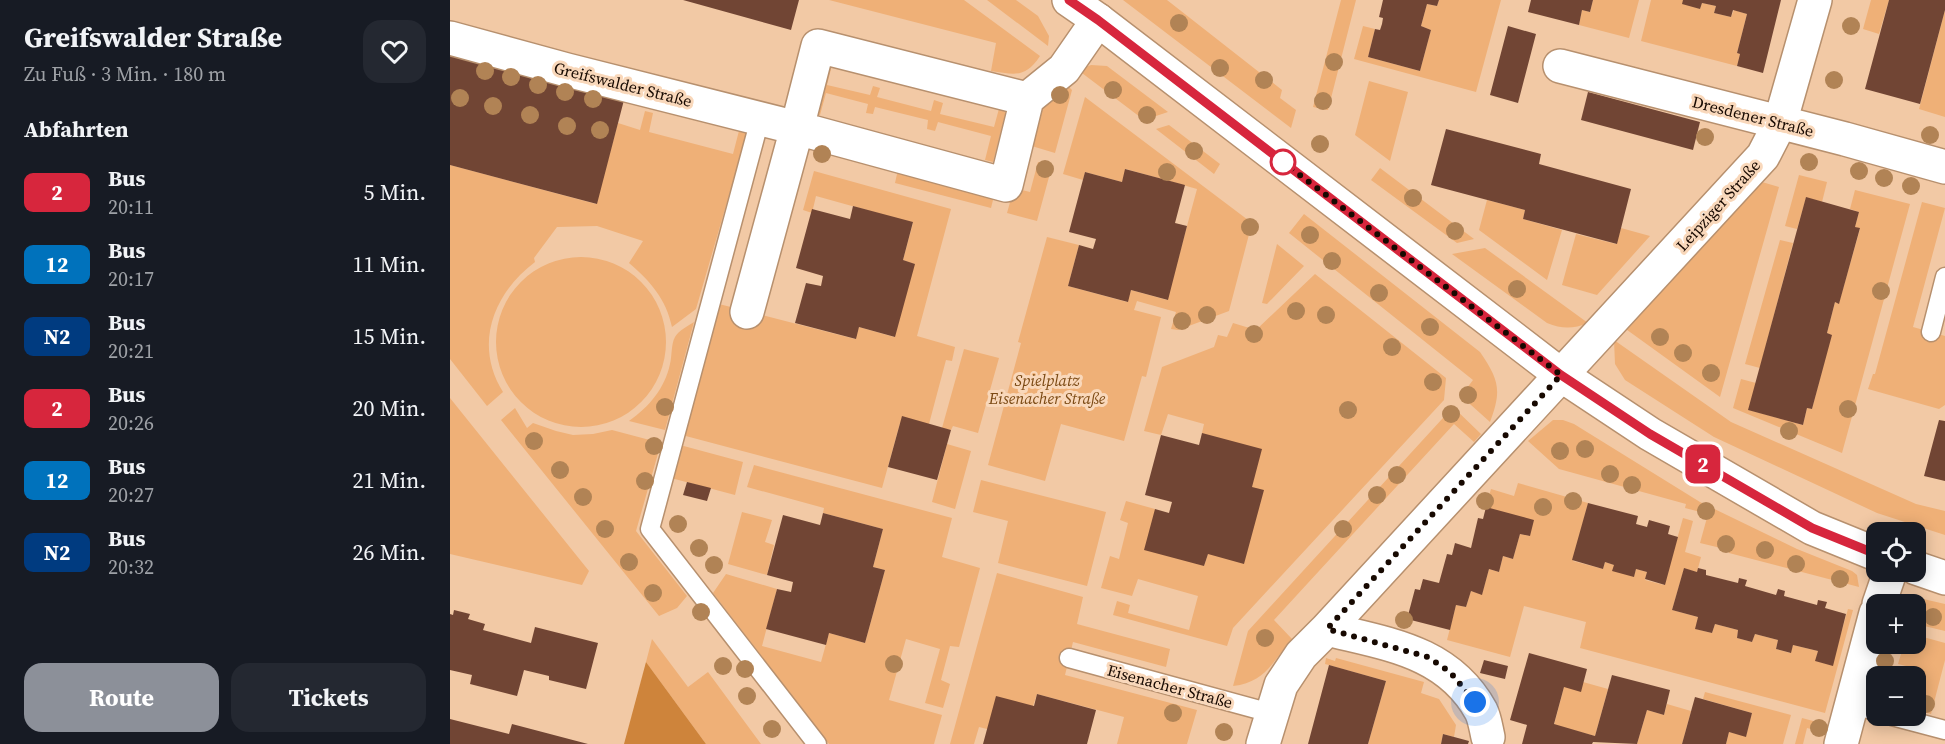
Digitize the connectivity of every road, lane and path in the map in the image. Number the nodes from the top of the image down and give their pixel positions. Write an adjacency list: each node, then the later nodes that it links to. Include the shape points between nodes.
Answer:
1 (1069, 0): 3 (street)
2 (1815, 0): 8 (street, Leipziger Straße)
3 (1098, 20): 6 (street, via 1064,69); 14 (street)
4 (450, 38): 7 (street, Greifswalder Straße)
5 (1560, 66): 8 (street, Dresdener Straße)
6 (1027, 99): 9 (street, via 818,46); 9 (street, Greifswalder Straße, via 1006,185)
7 (760, 119): 9 (street, Greifswalder Straße); 26 (lane, via 650,529)
8 (1780, 123): 10 (street, Dresdener Straße); 14 (street, Leipziger Straße, via 1757,164)
9 (797, 128): 12 (street)
10 (1945, 166)
11 (1945, 277): 13 (lane)
12 (747, 312)
13 (1931, 332)
14 (1561, 375): 15 (street, via 1650,434 1812,528); 18 (street)
15 (1866, 550)
16 (1926, 571): 17 (street)
17 (1945, 578)
18 (1327, 629): 22 (street, via 1301,655 1281,685); 25 (street, via 1428,657 1468,691 1482,713)
19 (1871, 654): 21 (street)
20 (1069, 658): 22 (lane, Eisenacher Straße)
21 (1864, 708): 28 (street)
22 (1271, 713): 27 (street)
23 (1926, 725): 24 (lane)
24 (1945, 730)
25 (1488, 737)
26 (817, 744)
27 (1263, 744)
28 (1841, 744)

